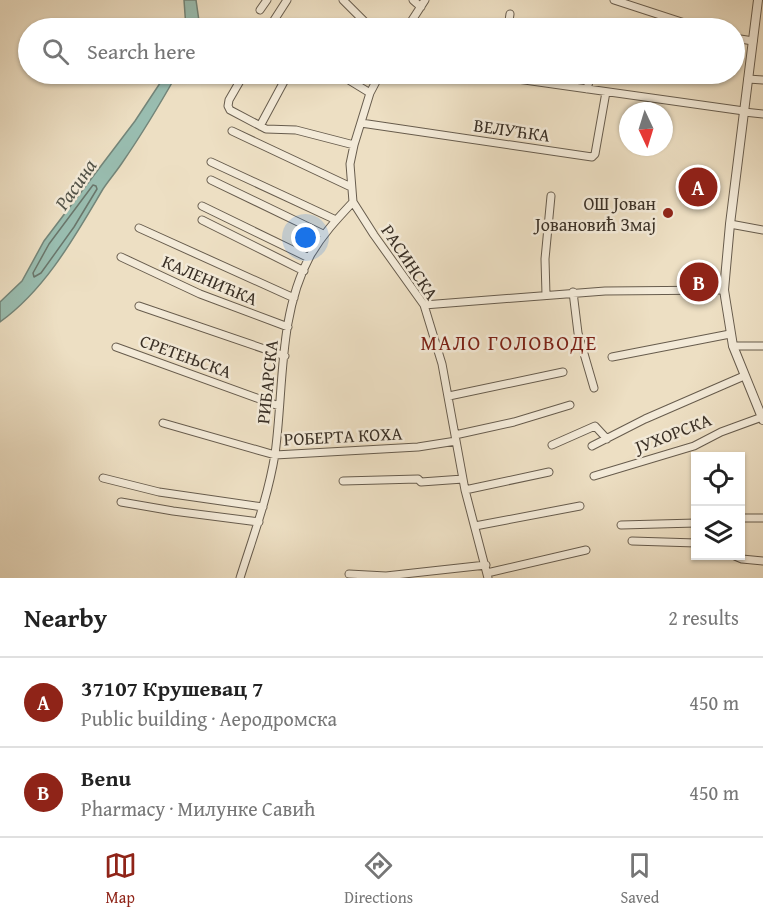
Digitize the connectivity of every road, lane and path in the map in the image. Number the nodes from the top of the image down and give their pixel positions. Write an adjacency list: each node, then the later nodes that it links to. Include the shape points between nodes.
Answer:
1 (267, 0): 8 (street)
2 (287, 0): 10 (street)
3 (343, 0): 11 (street)
4 (413, 0): 7 (street)
5 (614, 0): 14 (street)
6 (758, 0): 16 (street)
7 (423, 3): 12 (street)
8 (260, 10)
9 (510, 14): 13 (street)
10 (275, 18)
11 (362, 18)
12 (413, 18)
13 (509, 18)
14 (669, 18)
15 (745, 40): 16 (street)
16 (753, 41): 17 (street)
17 (748, 79): 18 (street); 28 (street)
18 (763, 80)
19 (239, 84): 31 (street, via 228,105 230,110)
20 (283, 84): 31 (street)
21 (355, 84): 27 (street)
22 (375, 84): 27 (street, РАСИНСКА)
23 (556, 84): 25 (street)
24 (588, 84): 25 (street)
25 (587, 89): 26 (street)
26 (606, 92): 28 (street); 30 (street, ВЕЛУЋКА, via 592,157)
27 (370, 93): 30 (street, РАСИНСКА)
28 (745, 112): 29 (street); 42 (street)
29 (763, 114)
30 (361, 123): 33 (street, РАСИНСКА)
31 (260, 126): 33 (street, via 296,129)
32 (232, 131): 36 (street)
33 (354, 145): 36 (street, РАСИНСКА)
34 (211, 162): 41 (street)
35 (211, 180): 45 (street)
36 (351, 187): 38 (street, РАСИНСКА)
37 (551, 196): 51 (street)
38 (353, 202): 41 (street, РИБАРСКА); 53 (street, РАСИНСКА)
39 (202, 206): 47 (street)
40 (202, 219): 48 (street)
41 (336, 220): 45 (street, РИБАРСКА)
42 (730, 224): 44 (street); 49 (street)
43 (139, 228): 52 (street)
44 (763, 231)
45 (323, 234): 47 (street, РИБАРСКА)
46 (121, 257): 55 (street, КАЛЕНИЋКА, via 200,294)
47 (309, 258): 48 (street, РИБАРСКА)
48 (304, 271): 52 (street, РИБАРСКА)
49 (724, 290): 50 (street); 56 (street)
50 (573, 292): 51 (street); 64 (street, via 578,333)
51 (546, 295): 53 (street)
52 (294, 298): 55 (street, РИБАРСКА)
53 (424, 304): 65 (street, РАСИНСКА)
54 (139, 306): 60 (street)
55 (288, 327): 60 (street, РИБАРСКА)
56 (730, 334): 57 (street); 61 (street)
57 (733, 346): 58 (street); 63 (street)
58 (763, 346)
59 (116, 347): 67 (street, СРЕТЕЊСКА)
60 (285, 356): 67 (street, РИБАРСКА)
61 (612, 357)
62 (564, 372): 65 (street)
63 (744, 376): 68 (street); 71 (street)
64 (594, 388)
65 (449, 396): 70 (street, РАСИНСКА)
66 (570, 405): 70 (street, РОБЕРТА КОХА)
67 (279, 406): 74 (street, РИБАРСКА)
68 (762, 418): 76 (street, ЈУХОРСКА, via 694,446)
69 (163, 423): 74 (street, РОБЕРТА КОХА)
70 (456, 438): 74 (street, РОБЕРТА КОХА, via 418,447); 78 (street, РАСИНСКА)
71 (607, 439): 72 (street, via 595,426); 73 (street)
72 (552, 445)
73 (592, 446)
74 (275, 455): 83 (street, РИБАРСКА)
75 (549, 472): 80 (street)
76 (594, 476)
77 (103, 478): 83 (street, via 159,492)
78 (463, 478): 79 (street); 80 (street, РАСИНСКА)
79 (343, 481)
80 (465, 490): 89 (street, РАСИНСКА)
81 (121, 502): 86 (street)
82 (580, 506): 89 (street)
83 (263, 507): 86 (street, РИБАРСКА)
84 (745, 518): 85 (street)
85 (763, 518)
86 (259, 522): 97 (street, РИБАРСКА)
87 (691, 522): 88 (street)
88 (621, 525)
89 (475, 526): 95 (street, РАСИНСКА)
90 (632, 541): 91 (street)
91 (691, 543)
92 (586, 550): 95 (street)
93 (745, 559): 94 (street)
94 (763, 561)
95 (487, 572): 96 (street)
96 (349, 574)
97 (240, 578)

